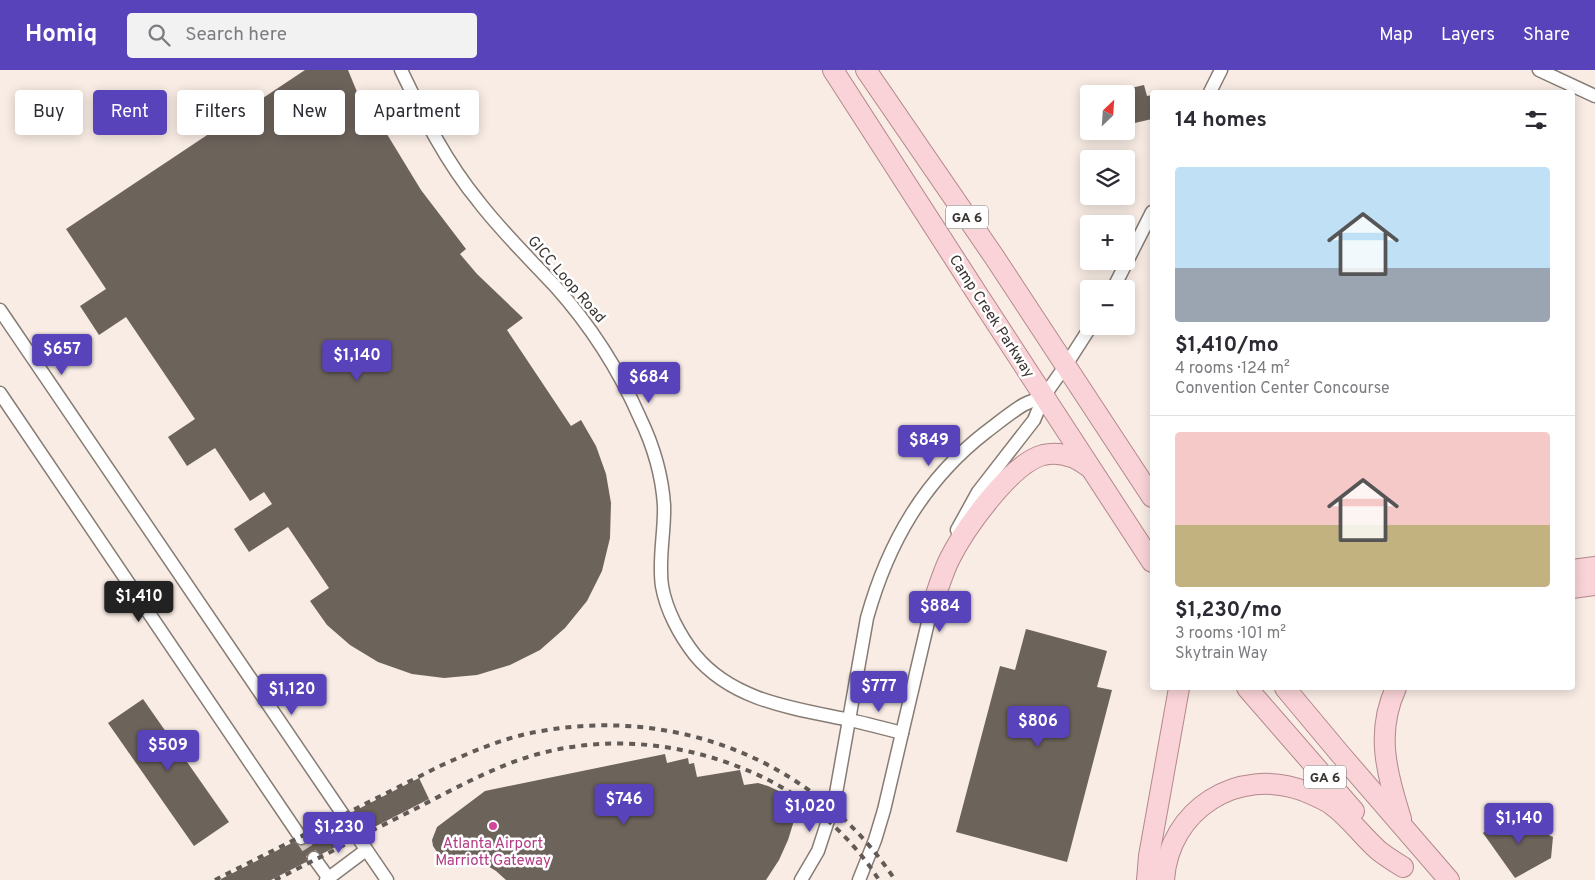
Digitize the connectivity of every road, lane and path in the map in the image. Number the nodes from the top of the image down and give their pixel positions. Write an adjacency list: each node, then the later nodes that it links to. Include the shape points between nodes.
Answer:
1 (401, 70): 29 (street, GICC Loop Road, via 429,127 477,200 577,312 633,401 661,480 664,504 662,586 674,620 695,656 730,686 753,697)
2 (833, 70): 14 (main road, Camp Creek Parkway / GA 6)
3 (866, 70): 12 (main road, GA 6)
4 (1221, 70): 6 (street)
5 (1539, 70): 7 (street)
6 (1211, 90)
7 (1595, 96)
8 (1150, 216): 9 (street)
9 (1118, 280)
10 (0, 310): 31 (street)
11 (1085, 335): 12 (street)
12 (1066, 365): 14 (street); 16 (main road, GA 6)
13 (0, 393): 34 (street)
14 (1044, 396): 15 (main road, Camp Creek Parkway / GA 6); 24 (street, via 1034,420 978,492 966,513 954,536); 29 (street, via 1023,405 970,445 928,489 911,514 888,556 874,591)
15 (1091, 469): 19 (main road, Camp Creek Parkway / GA 6); 24 (main road, via 1079,459 1057,453 1042,455 1018,470 988,501 961,539 943,574)
16 (1135, 470): 17 (main road); 18 (main road, GA 6)
17 (1150, 488)
18 (1150, 494)
19 (1150, 559)
20 (1595, 567): 21 (main road)
21 (1575, 570)
22 (1595, 585): 23 (main road)
23 (1575, 588)
24 (932, 607): 30 (street)
25 (1179, 690): 42 (main road)
26 (1249, 690): 37 (main road, GA 6)
27 (1287, 690): 32 (main road, GA 6)
28 (1395, 690): 32 (main road, via 1386,718 1385,755)
29 (849, 720): 30 (street, GICC Loop Road); 40 (street, via 827,827)
30 (902, 733): 41 (street, via 876,840)
31 (344, 816)
32 (1402, 826): 44 (main road, GA 6)
33 (357, 836): 35 (street)
34 (301, 838)
35 (366, 850): 38 (street); 39 (street)
36 (314, 858): 38 (street)
37 (1408, 874): 43 (main road, via 1379,851 1332,804 1295,788 1264,784 1225,791 1196,810 1173,844)
38 (328, 880)
39 (387, 880)
40 (801, 880)
41 (859, 880)
42 (1147, 880)
43 (1164, 880)
44 (1449, 880)

